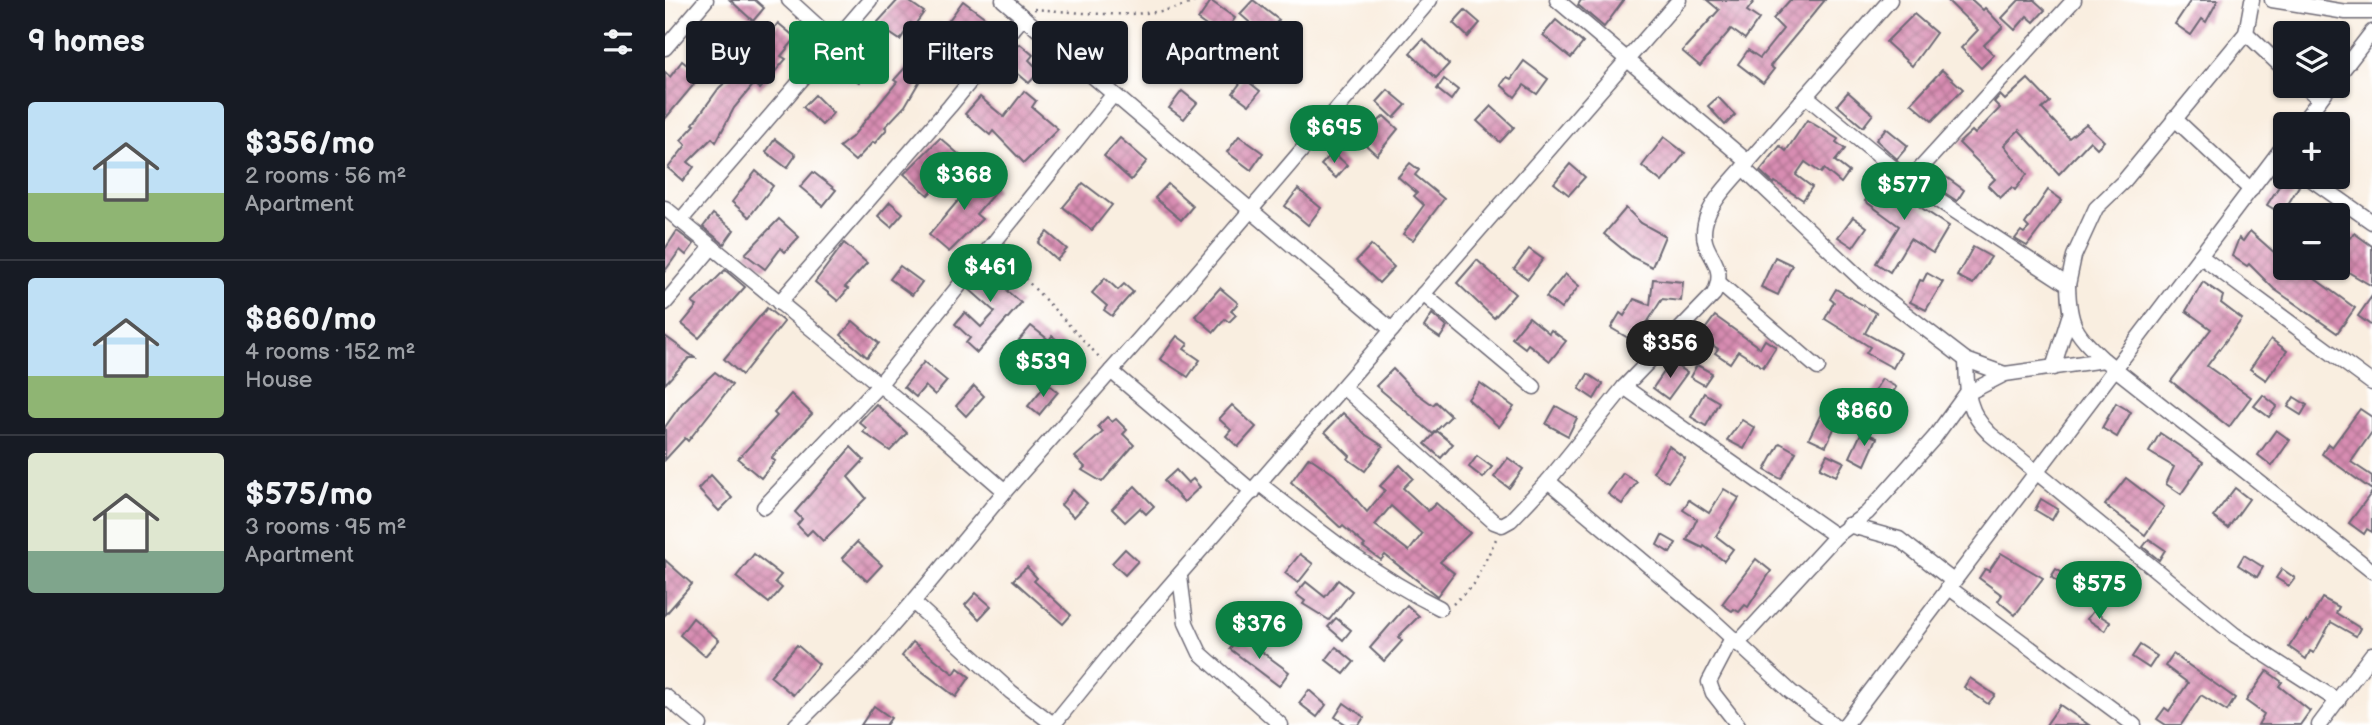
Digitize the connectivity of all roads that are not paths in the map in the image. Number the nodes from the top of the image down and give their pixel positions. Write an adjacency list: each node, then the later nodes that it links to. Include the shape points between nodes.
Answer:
1 (706, 0): 19 (street)
2 (789, 0): 15 (street)
3 (870, 0): 16 (street)
4 (1003, 0): 14 (street)
5 (1430, 0): 35 (street)
6 (1557, 0): 21 (street)
7 (1679, 0): 21 (street)
8 (1890, 0): 25 (street)
9 (2074, 0): 31 (street)
10 (2236, 0): 12 (street)
11 (2272, 0): 13 (street)
12 (2250, 5): 17 (street)
13 (2372, 12)
14 (1023, 17): 24 (street); 44 (street)
15 (811, 21)
16 (853, 21)
17 (2246, 33): 20 (street); 28 (street)
18 (2370, 38): 22 (street)
19 (665, 48)
20 (2273, 59)
21 (1626, 60): 29 (street); 42 (street)
22 (2350, 62)
23 (799, 84): 36 (street)
24 (1113, 95): 35 (street); 54 (street)
25 (1806, 96): 29 (street); 31 (street)
26 (2319, 99): 27 (street)
27 (2310, 112)
28 (2174, 118): 33 (street); 41 (street, via 2096,208 2074,256)
29 (1745, 165): 40 (street, via 1705,222 1706,248 1719,266); 47 (street, via 1832,255)
30 (2273, 165): 33 (street)
31 (1909, 181): 41 (street)
32 (2325, 189): 37 (street)
33 (2251, 190): 39 (street)
34 (665, 208): 36 (street)
35 (1249, 208): 46 (street); 51 (street)
36 (680, 221): 38 (street)
37 (2372, 222)
38 (712, 247): 43 (street); 44 (street)
39 (2200, 256): 48 (street); 53 (street)
40 (1719, 283): 49 (street); 56 (street, via 1708,303)
41 (2068, 285): 45 (street)
42 (1423, 294): 46 (street); 55 (street)
43 (665, 303)
44 (779, 303): 54 (street)
45 (2069, 317): 48 (street, via 2082,340); 50 (street)
46 (1392, 330): 57 (street)
47 (1966, 360): 52 (street); 58 (street)
48 (2110, 364): 50 (street); 59 (street); 66 (street)
49 (1818, 368)
50 (2053, 368): 52 (street)
51 (1111, 370): 61 (street); 62 (street)
52 (2005, 374): 58 (street)
53 (2372, 383)
54 (879, 385): 62 (street); 63 (street)
55 (1534, 387)
56 (1624, 387): 60 (street); 65 (street)
57 (1344, 388): 60 (street, via 1487,517 1502,524); 61 (street)
58 (1966, 394): 59 (street, via 1979,424); 64 (street, via 1887,491)
59 (2037, 471): 68 (street); 74 (street, via 2235,635)
60 (1548, 481): 71 (street)
61 (1257, 488): 67 (street); 70 (street, via 1361,563)
62 (1005, 491): 69 (street)
63 (764, 507)
64 (1848, 525): 65 (street); 68 (street, via 1899,539)
65 (1836, 536): 71 (street)
66 (2372, 571)
67 (1180, 577): 77 (street); 78 (street, via 1186,622 1200,653)
68 (1950, 584): 81 (street); 82 (street)
69 (913, 602): 76 (street); 77 (street)
70 (1440, 608)
71 (1734, 641): 79 (street, via 1709,682); 80 (street)
72 (2372, 654): 74 (street)
73 (665, 695): 75 (street)
74 (2338, 701): 83 (street)
75 (700, 725)
76 (796, 725)
77 (1053, 725)
78 (1281, 725)
79 (1738, 725)
80 (1834, 725)
81 (1845, 725)
82 (2134, 725)
83 (2319, 725)

